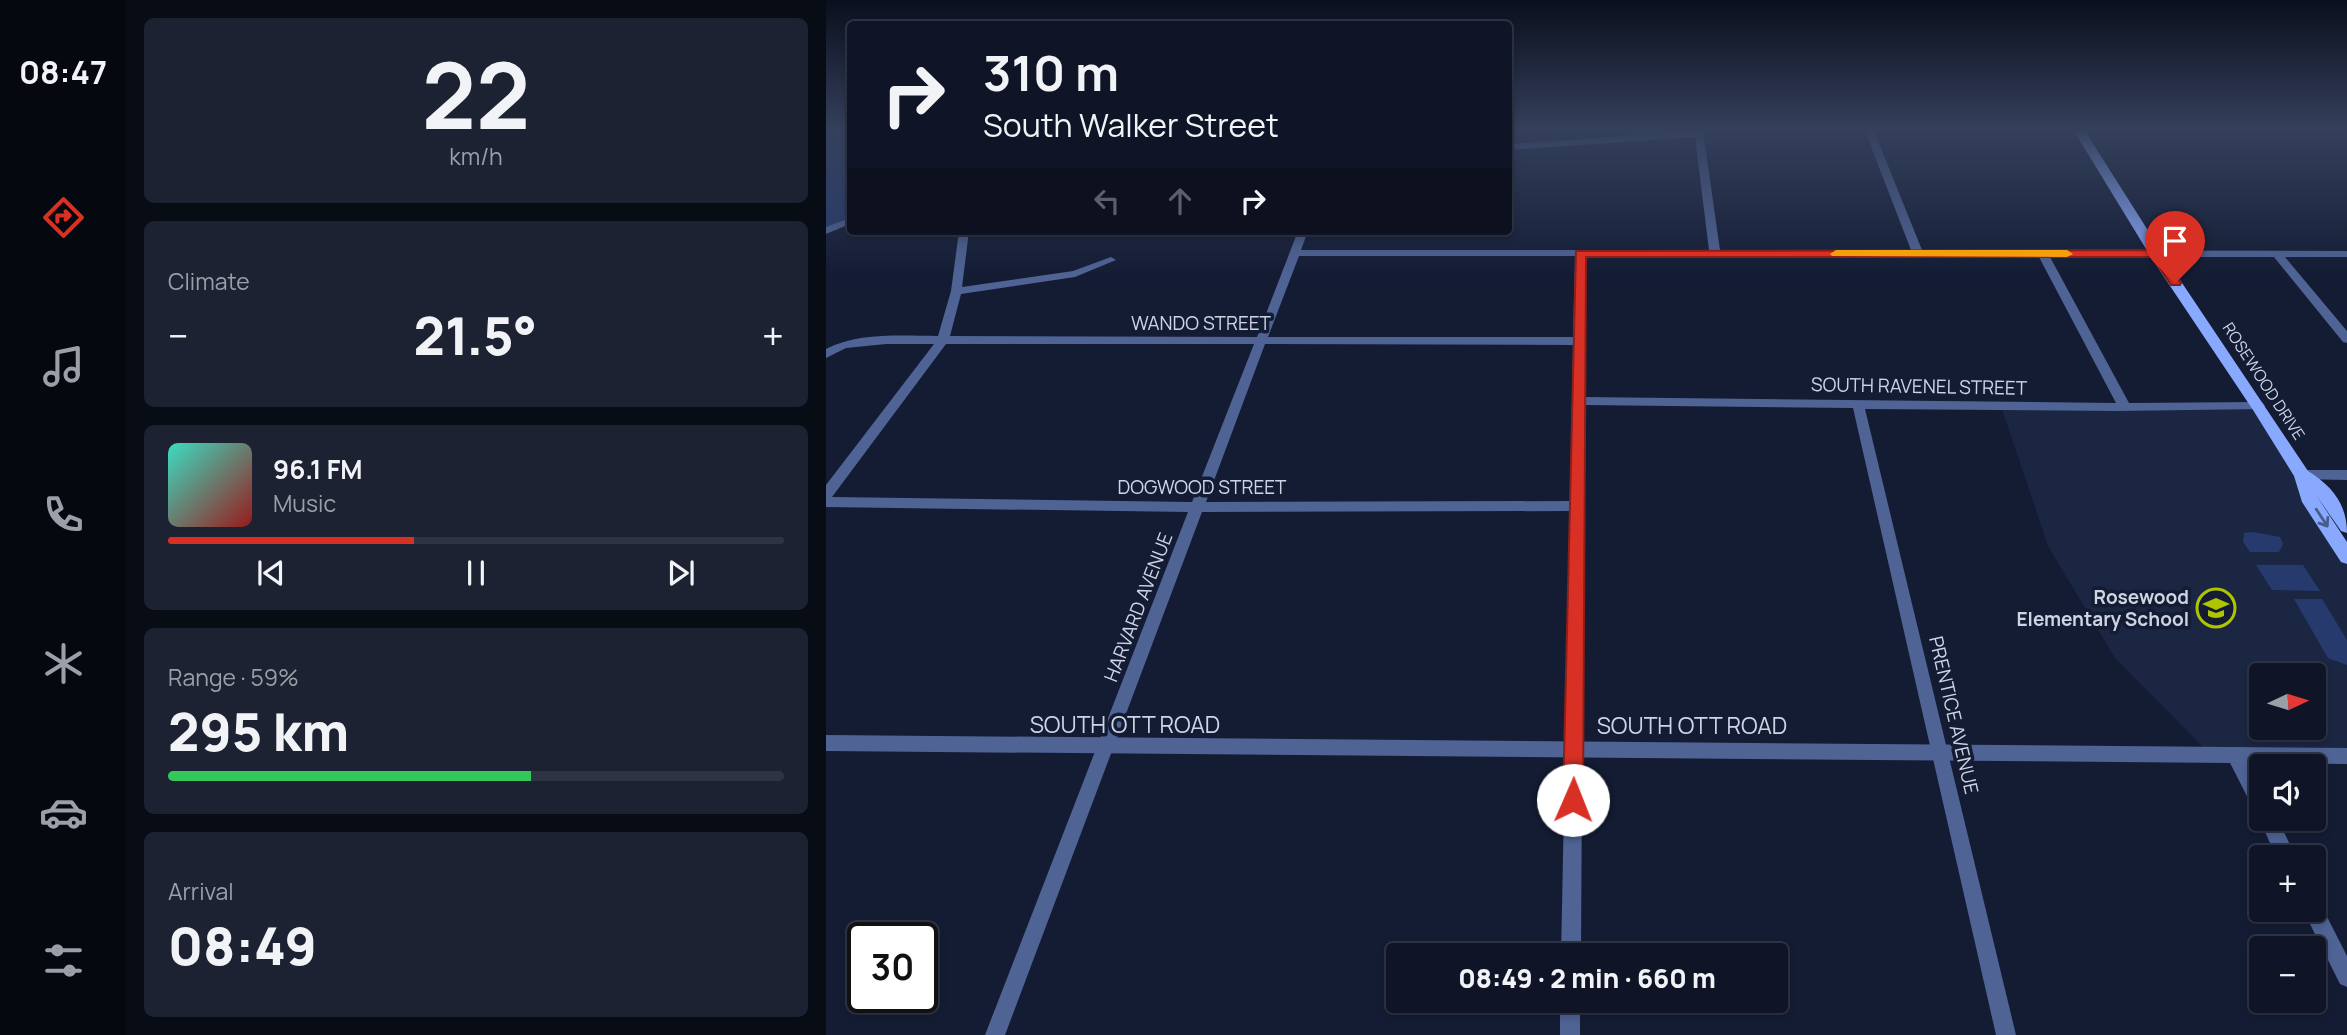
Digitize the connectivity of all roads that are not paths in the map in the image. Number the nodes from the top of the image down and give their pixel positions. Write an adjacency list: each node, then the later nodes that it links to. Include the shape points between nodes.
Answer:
1 (1705, 179): 10 (street)
2 (1888, 179): 11 (street)
3 (2109, 179): 13 (main road, ROSEWOOD DRIVE)
4 (847, 223): 5 (street)
5 (826, 231)
6 (963, 235): 17 (street)
7 (1301, 235): 8 (street, HARVARD AVENUE)
8 (1294, 253): 9 (street); 20 (street, HARVARD AVENUE)
9 (1580, 253): 10 (street); 21 (street)
10 (1715, 254): 11 (street)
11 (1918, 254): 12 (street)
12 (2043, 254): 13 (street); 26 (street)
13 (2156, 254): 14 (street); 25 (main road, ROSEWOOD DRIVE)
14 (2277, 254): 15 (street); 19 (street)
15 (2347, 254)
16 (1111, 260): 17 (street, via 1075,274)
17 (956, 291): 18 (street)
18 (943, 340): 20 (street, WANDO STREET); 22 (street, WANDO STREET, via 843,345); 29 (street)
19 (2347, 340)
20 (1261, 341): 21 (street, WANDO STREET); 32 (street, HARVARD AVENUE)
21 (1579, 341): 23 (street)
22 (826, 354)
23 (1578, 401): 24 (street, SOUTH RAVENEL STREET); 31 (street)
24 (1858, 405): 26 (street, SOUTH RAVENEL STREET); 38 (street, PRENTICE AVENUE)
25 (2259, 406): 26 (street, SOUTH RAVENEL STREET); 27 (main road, ROSEWOOD DRIVE)
26 (2125, 407)
27 (2302, 475): 28 (street); 33 (main road, ROSEWOOD DRIVE, via 2318,485); 34 (main road, ROSEWOOD DRIVE, one-way to 34, via 2308,497)
28 (2347, 475)
29 (826, 495)
30 (826, 502): 32 (street, DOGWOOD STREET)
31 (1577, 506): 32 (street, DOGWOOD STREET); 37 (street)
32 (1197, 507): 36 (street, HARVARD AVENUE)
33 (2347, 526)
34 (2347, 557)
35 (826, 743): 36 (street, SOUTH OTT ROAD)
36 (1105, 747): 37 (street, SOUTH OTT ROAD); 46 (street, HARVARD AVENUE)
37 (1574, 748): 38 (street, SOUTH OTT ROAD); 43 (street)
38 (1940, 749): 39 (street, SOUTH OTT ROAD); 48 (street, PRENTICE AVENUE)
39 (2235, 755): 40 (street, SOUTH OTT ROAD); 41 (street)
40 (2347, 756)
41 (2249, 782)
42 (2319, 922): 44 (street)
43 (1571, 943)
44 (2347, 977)
45 (1570, 1013): 47 (street)
46 (995, 1035)
47 (1570, 1035)
48 (2006, 1035)

